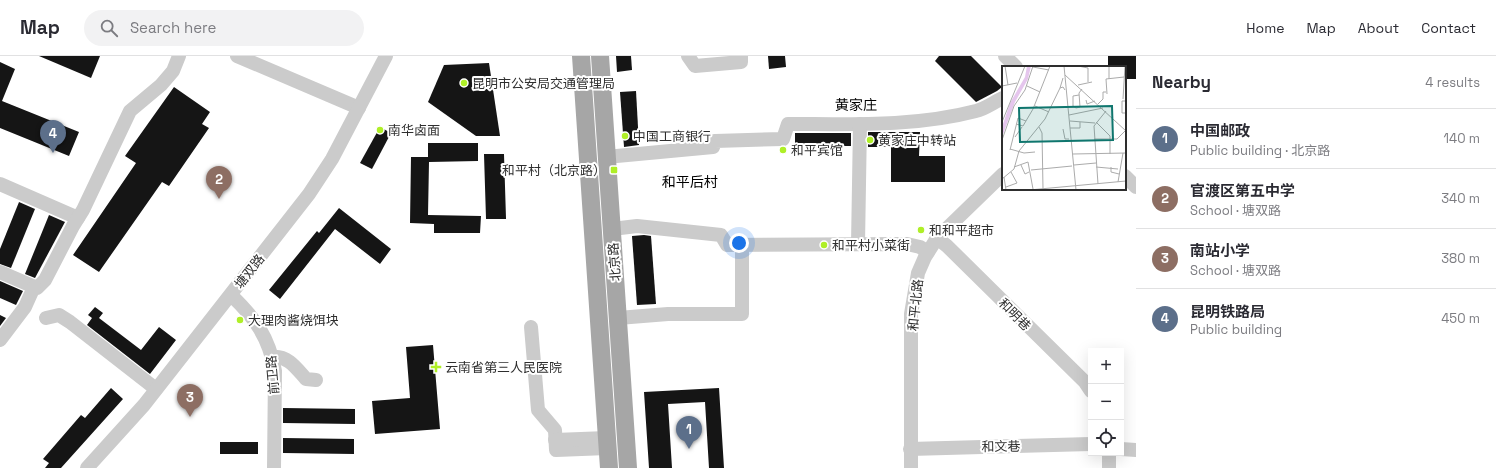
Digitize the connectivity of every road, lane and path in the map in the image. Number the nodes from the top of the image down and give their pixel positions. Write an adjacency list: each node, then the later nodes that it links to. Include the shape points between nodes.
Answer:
1 (179, 56): 18 (street, via 173,71 161,85 130,111)
2 (237, 56): 11 (street)
3 (386, 56): 11 (street, 塘双路)
4 (581, 56): 36 (main road, 北京路)
5 (600, 56): 13 (main road, 北京路)
6 (688, 56): 7 (street, via 695,66 741,62)
7 (740, 56)
8 (1005, 56): 9 (street)
9 (1015, 66)
10 (1002, 98): 12 (street, via 977,111 918,122)
11 (359, 108): 26 (street, 塘双路, via 332,159 309,194)
12 (860, 124): 13 (street, via 788,124 783,139 715,141 713,147); 22 (street)
13 (606, 157): 19 (main road, 北京路)
14 (1002, 175): 20 (street, 和平北路)
15 (1126, 177): 17 (street)
16 (0, 184): 18 (street)
17 (1136, 187)
18 (78, 218): 25 (street, via 45,280)
19 (612, 229): 21 (street, via 636,226 686,230 721,235 727,244); 29 (main road, 北京路)
20 (937, 238): 23 (street, 和平北路); 34 (street, 和明巷)
21 (742, 244): 22 (street); 29 (street, via 742,314 668,314)
22 (858, 244): 23 (street, via 907,244 920,246)
23 (928, 252): 38 (street, 和平北路, via 918,273 911,314)
24 (0, 272): 25 (street)
25 (36, 288): 27 (street, via 29,308); 31 (street)
26 (231, 295): 32 (street, 前卫路, via 259,326); 35 (street, 塘双路)
27 (31, 309)
28 (46, 318): 35 (street, via 59,315 70,322)
29 (618, 318): 45 (main road, 北京路)
30 (531, 327): 36 (street, via 538,410 554,430 556,445)
31 (0, 340)
32 (272, 357): 33 (street, via 288,360 306,379); 43 (street, 前卫路, via 275,371)
33 (316, 380)
34 (1088, 386)
35 (156, 389): 42 (street, 塘双路)
36 (607, 443): 44 (main road, 北京路)
37 (1088, 444): 38 (street, 和文巷)
38 (910, 449): 46 (street, 和平北路)
39 (1124, 449): 40 (street)
40 (1136, 450)
41 (1110, 456): 47 (street)
42 (87, 468)
43 (274, 468)
44 (609, 468)
45 (628, 468)
46 (911, 468)
47 (1109, 468)

